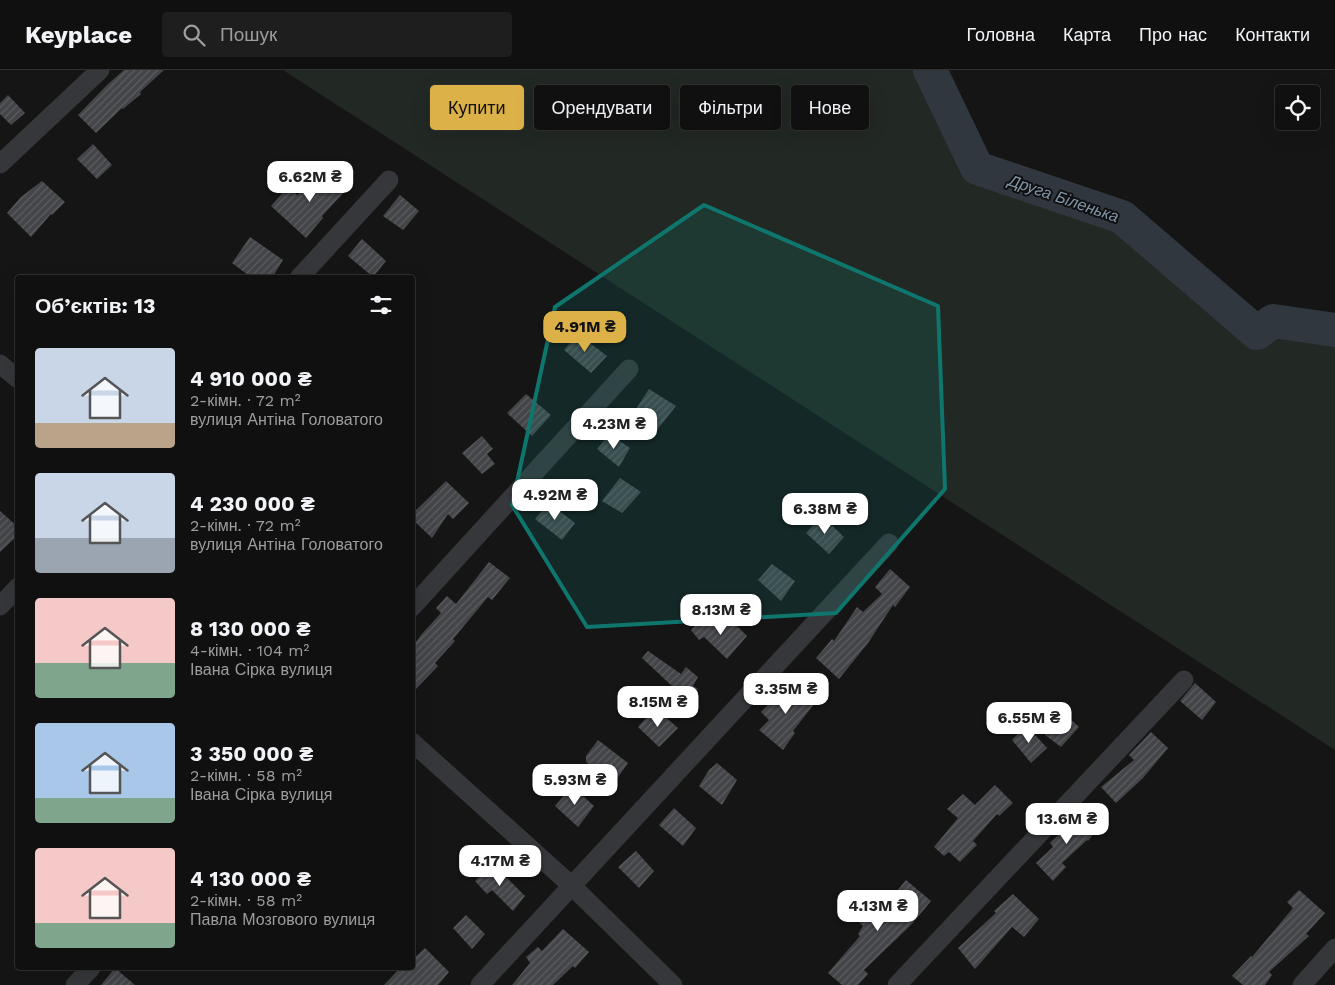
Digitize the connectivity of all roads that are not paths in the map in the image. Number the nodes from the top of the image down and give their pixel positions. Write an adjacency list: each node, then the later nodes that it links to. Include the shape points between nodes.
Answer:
1 (100, 70): 2 (street)
2 (0, 164)
3 (389, 180): 4 (street)
4 (302, 275)
5 (0, 364): 7 (street)
6 (629, 369): 10 (street)
7 (15, 376)
8 (889, 543): 14 (street)
9 (15, 591): 11 (street)
10 (415, 604)
11 (0, 606)
12 (1184, 680): 20 (street)
13 (415, 745): 14 (street)
14 (572, 886): 18 (street); 19 (street)
15 (1335, 948): 21 (street)
16 (89, 970): 17 (street)
17 (75, 985)
18 (480, 985)
19 (673, 985)
20 (897, 985)
21 (1302, 985)

